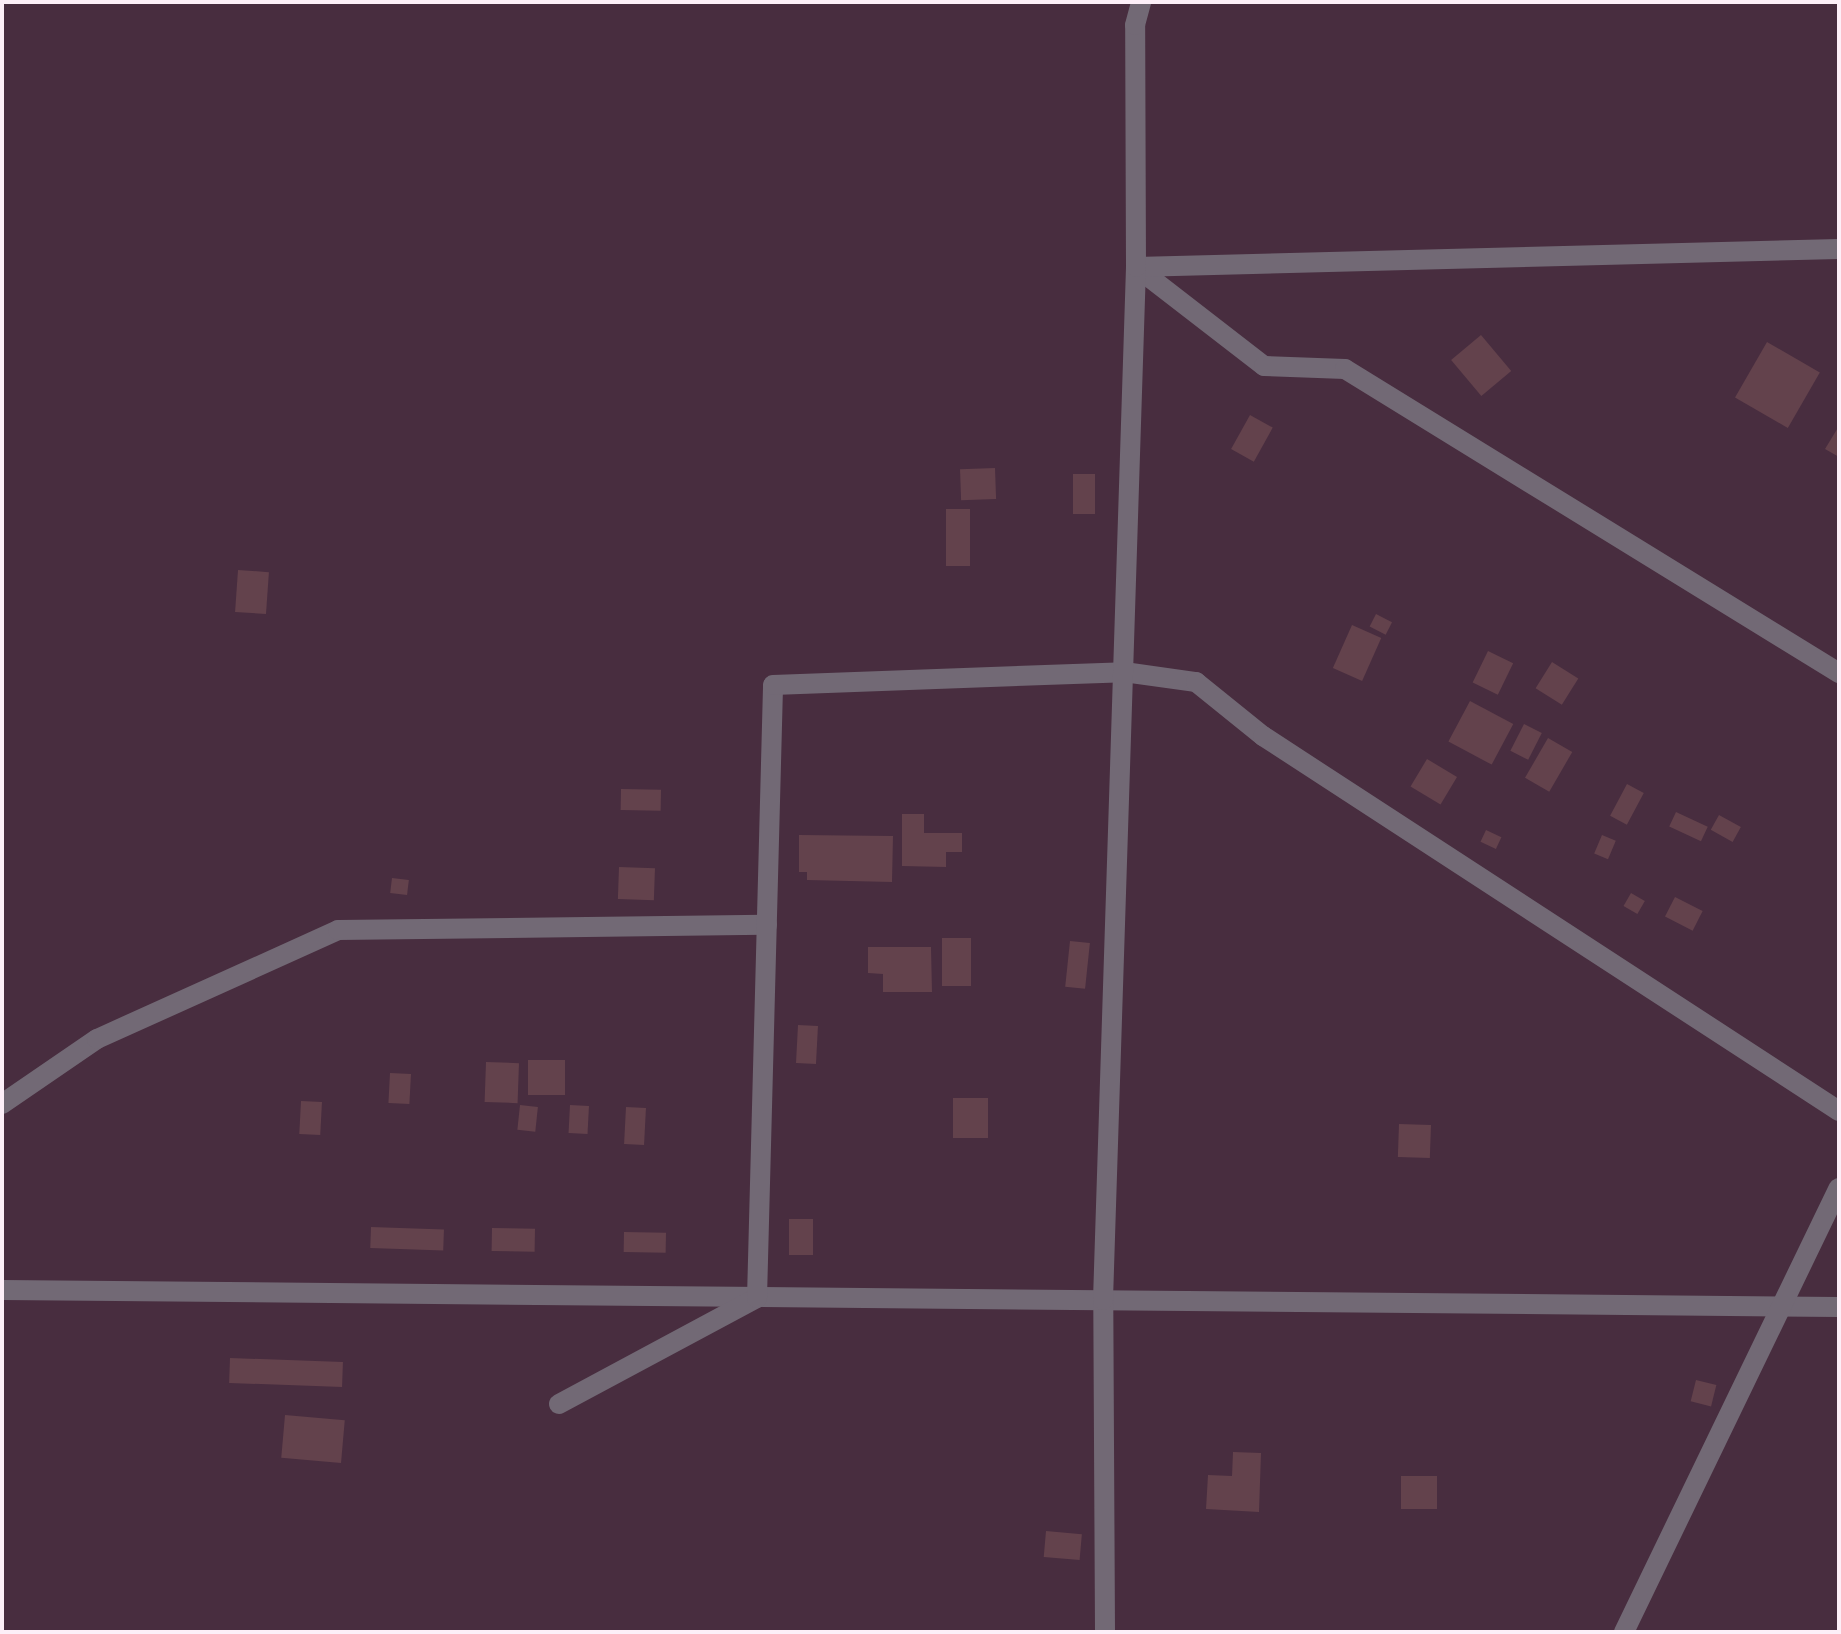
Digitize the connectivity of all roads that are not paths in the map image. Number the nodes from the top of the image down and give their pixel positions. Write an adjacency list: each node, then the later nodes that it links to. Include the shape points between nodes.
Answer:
1 (1141, 2): 3 (street, via 1135,25)
2 (1839, 249): 3 (street)
3 (1136, 267): 4 (street); 5 (street, via 1264,366 1345,369)
4 (1124, 672): 6 (street, via 773,685); 8 (street, via 1196,682 1263,736); 12 (street)
5 (1839, 673)
6 (767, 925): 7 (street, via 338,930 97,1039); 11 (street)
7 (2, 1104)
8 (1839, 1111)
9 (1839, 1188): 13 (street)
10 (2, 1290): 11 (street)
11 (757, 1298): 12 (street); 15 (street)
12 (1103, 1300): 13 (street); 16 (street)
13 (1777, 1306): 14 (street); 17 (street)
14 (1839, 1307)
15 (559, 1404)
16 (1105, 1632)
17 (1624, 1632)

